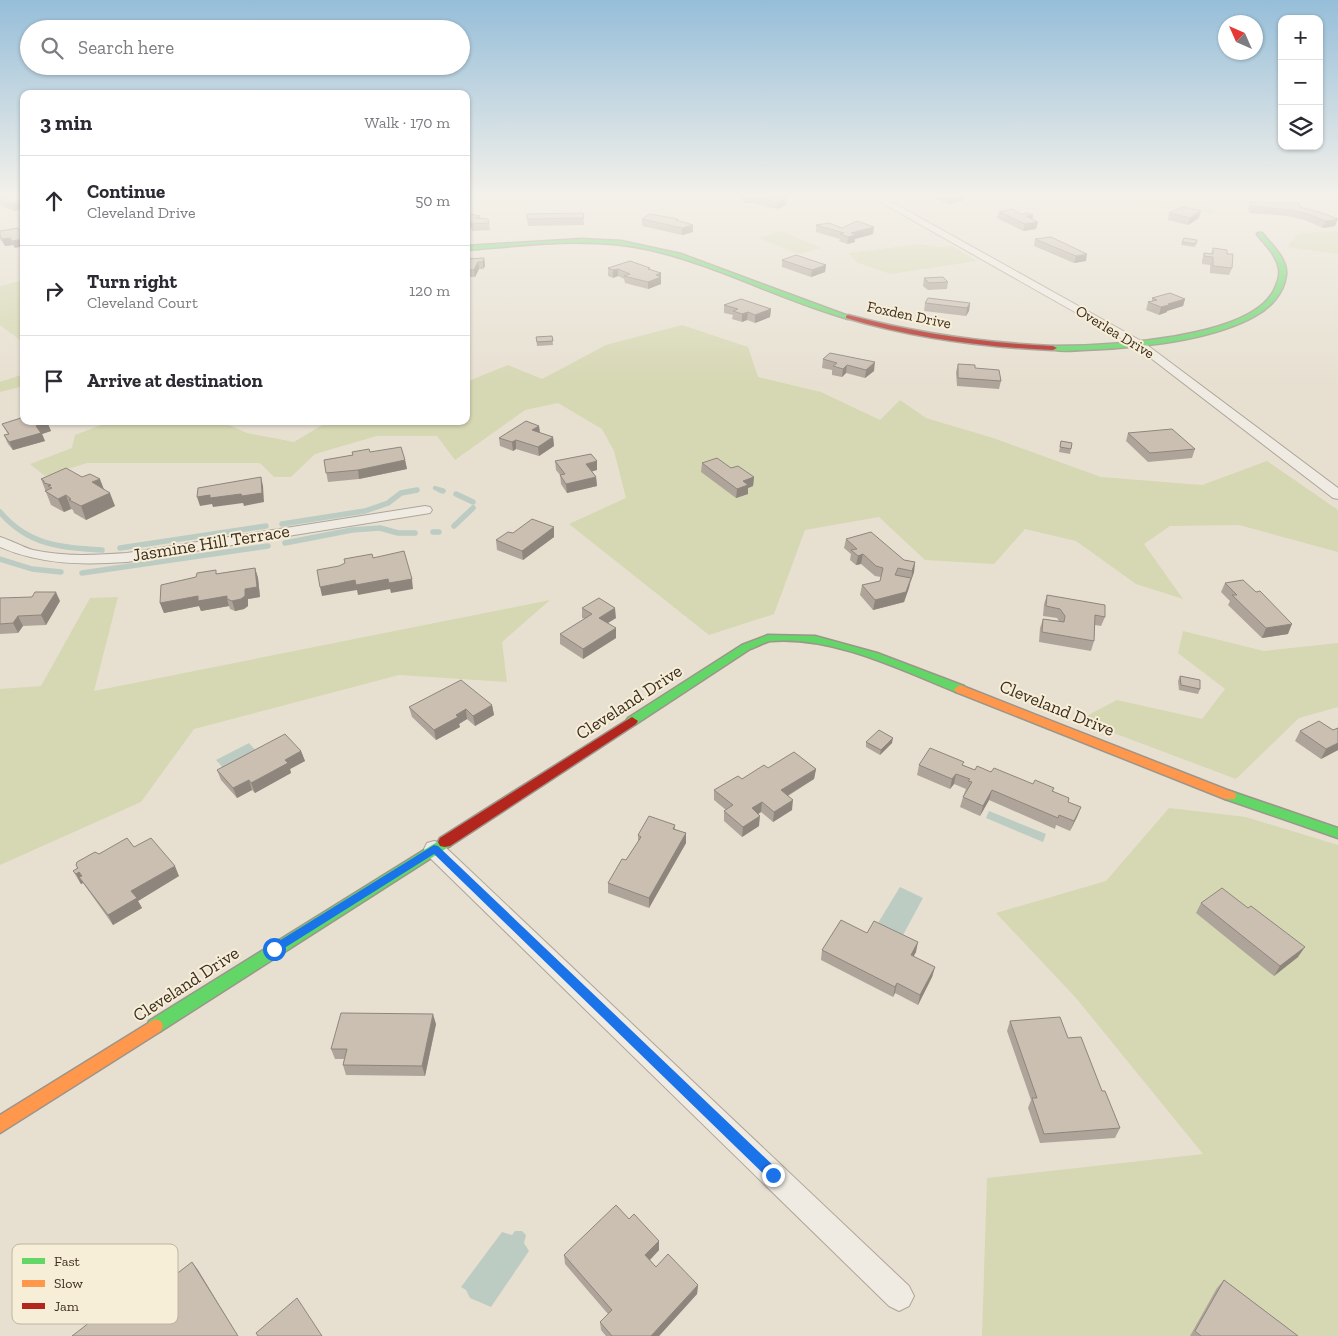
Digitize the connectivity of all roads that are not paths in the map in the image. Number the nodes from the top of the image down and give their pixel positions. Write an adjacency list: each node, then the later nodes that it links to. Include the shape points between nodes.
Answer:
1 (685, 258): 4 (street, Foxden Drive, via 814,306 897,330 1022,347)
2 (986, 258): 4 (street, Overlea Drive)
3 (1279, 258): 4 (street, Foxden Drive, via 1284,273 1279,290 1252,314 1216,330)
4 (1139, 344): 5 (street, Overlea Drive)
5 (1338, 495)
6 (425, 510): 7 (street, Jasmine Hill Terrace, via 105,560 49,558 21,552)
7 (0, 542)
8 (1338, 834): 9 (street, Cleveland Drive, via 1231,796 873,654 811,638 768,638 746,647)
9 (434, 849): 10 (street, Cleveland Drive); 11 (street)
10 (0, 1125)
11 (899, 1296)

